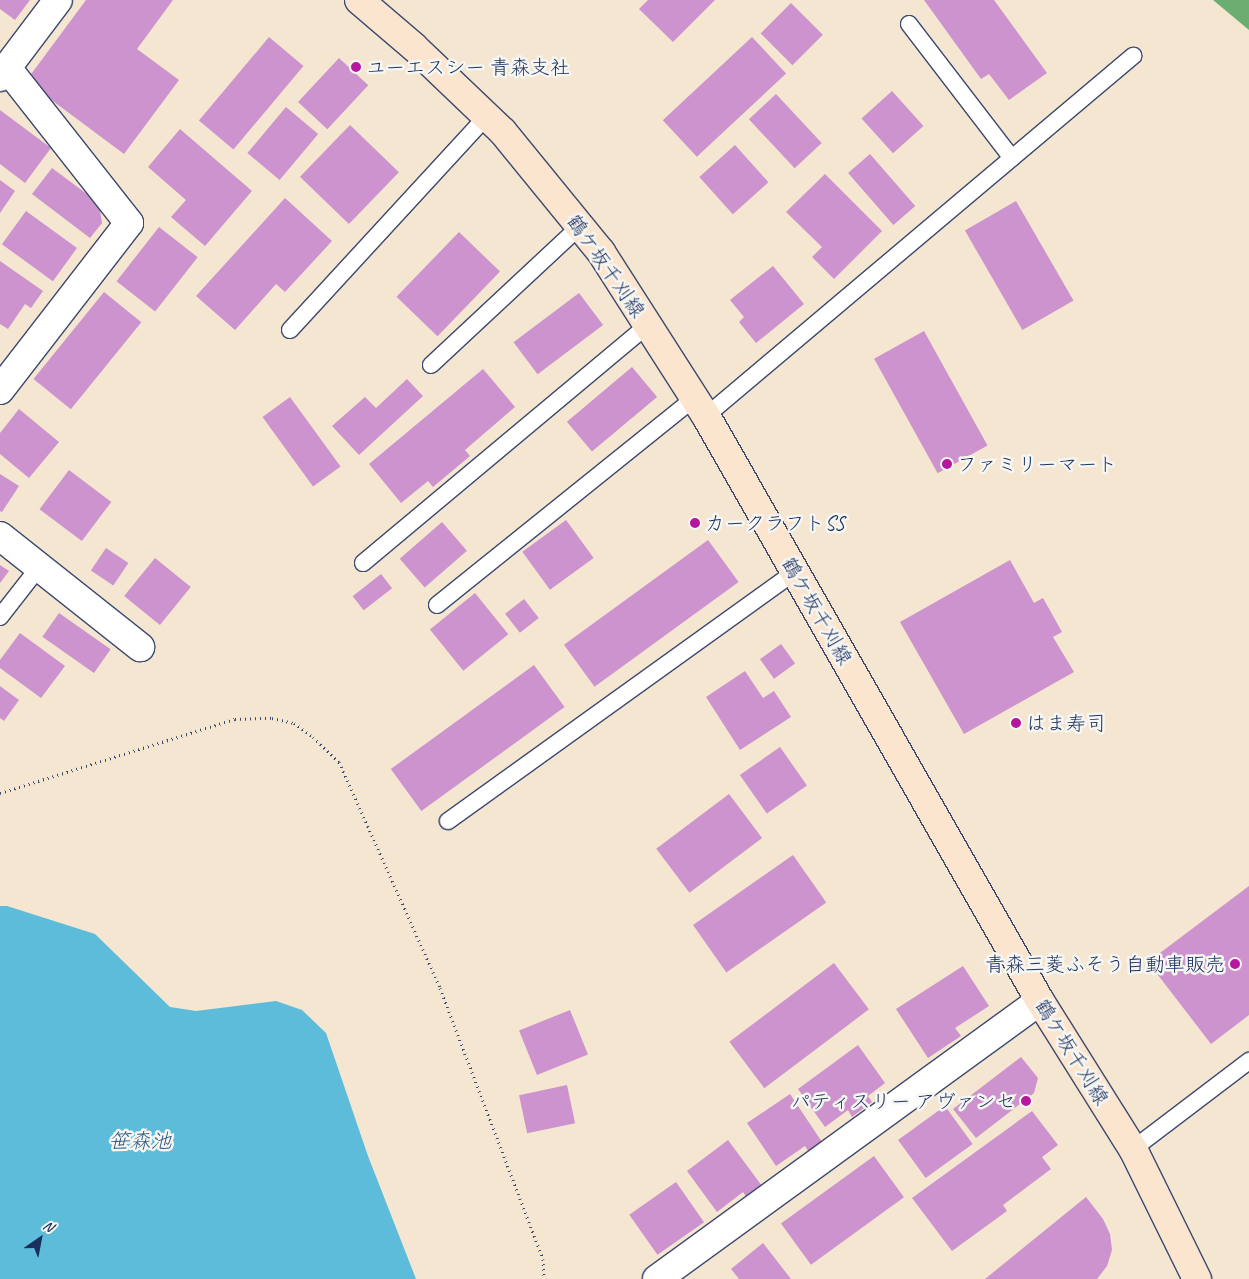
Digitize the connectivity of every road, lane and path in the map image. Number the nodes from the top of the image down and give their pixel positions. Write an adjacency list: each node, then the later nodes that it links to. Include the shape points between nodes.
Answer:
1 (58, 0): 5 (street)
2 (360, 0): 6 (main road, 鶴ケ坂千刈線)
3 (908, 24): 7 (lane)
4 (1133, 56): 7 (lane)
5 (4, 72): 12 (street, via 129,223)
6 (487, 116): 8 (main road, 鶴ケ坂千刈線); 10 (lane)
7 (1012, 158): 13 (lane)
8 (580, 226): 9 (main road, 鶴ケ坂千刈線, via 601,252); 11 (lane)
9 (648, 325): 13 (main road, 鶴ケ坂千刈線); 15 (lane)
10 (290, 330)
11 (431, 365)
12 (0, 390)
13 (700, 407): 17 (main road, 鶴ケ坂千刈線); 18 (lane)
14 (0, 536): 16 (street)
15 (364, 563)
16 (39, 566): 19 (lane); 20 (street)
17 (795, 572): 22 (lane); 23 (main road, 鶴ケ坂千刈線)
18 (437, 605)
19 (0, 617)
20 (140, 647)
21 (0, 792): 26 (path, via 235,719 272,718 294,724 313,737 339,762 440,988 543,1260)
22 (448, 821)
23 (1040, 1001): 25 (main road, 鶴ケ坂千刈線); 27 (street)
24 (1249, 1061): 25 (lane)
25 (1132, 1150): 28 (main road, 鶴ケ坂千刈線)
26 (544, 1279)
27 (657, 1279)
28 (1197, 1279)

